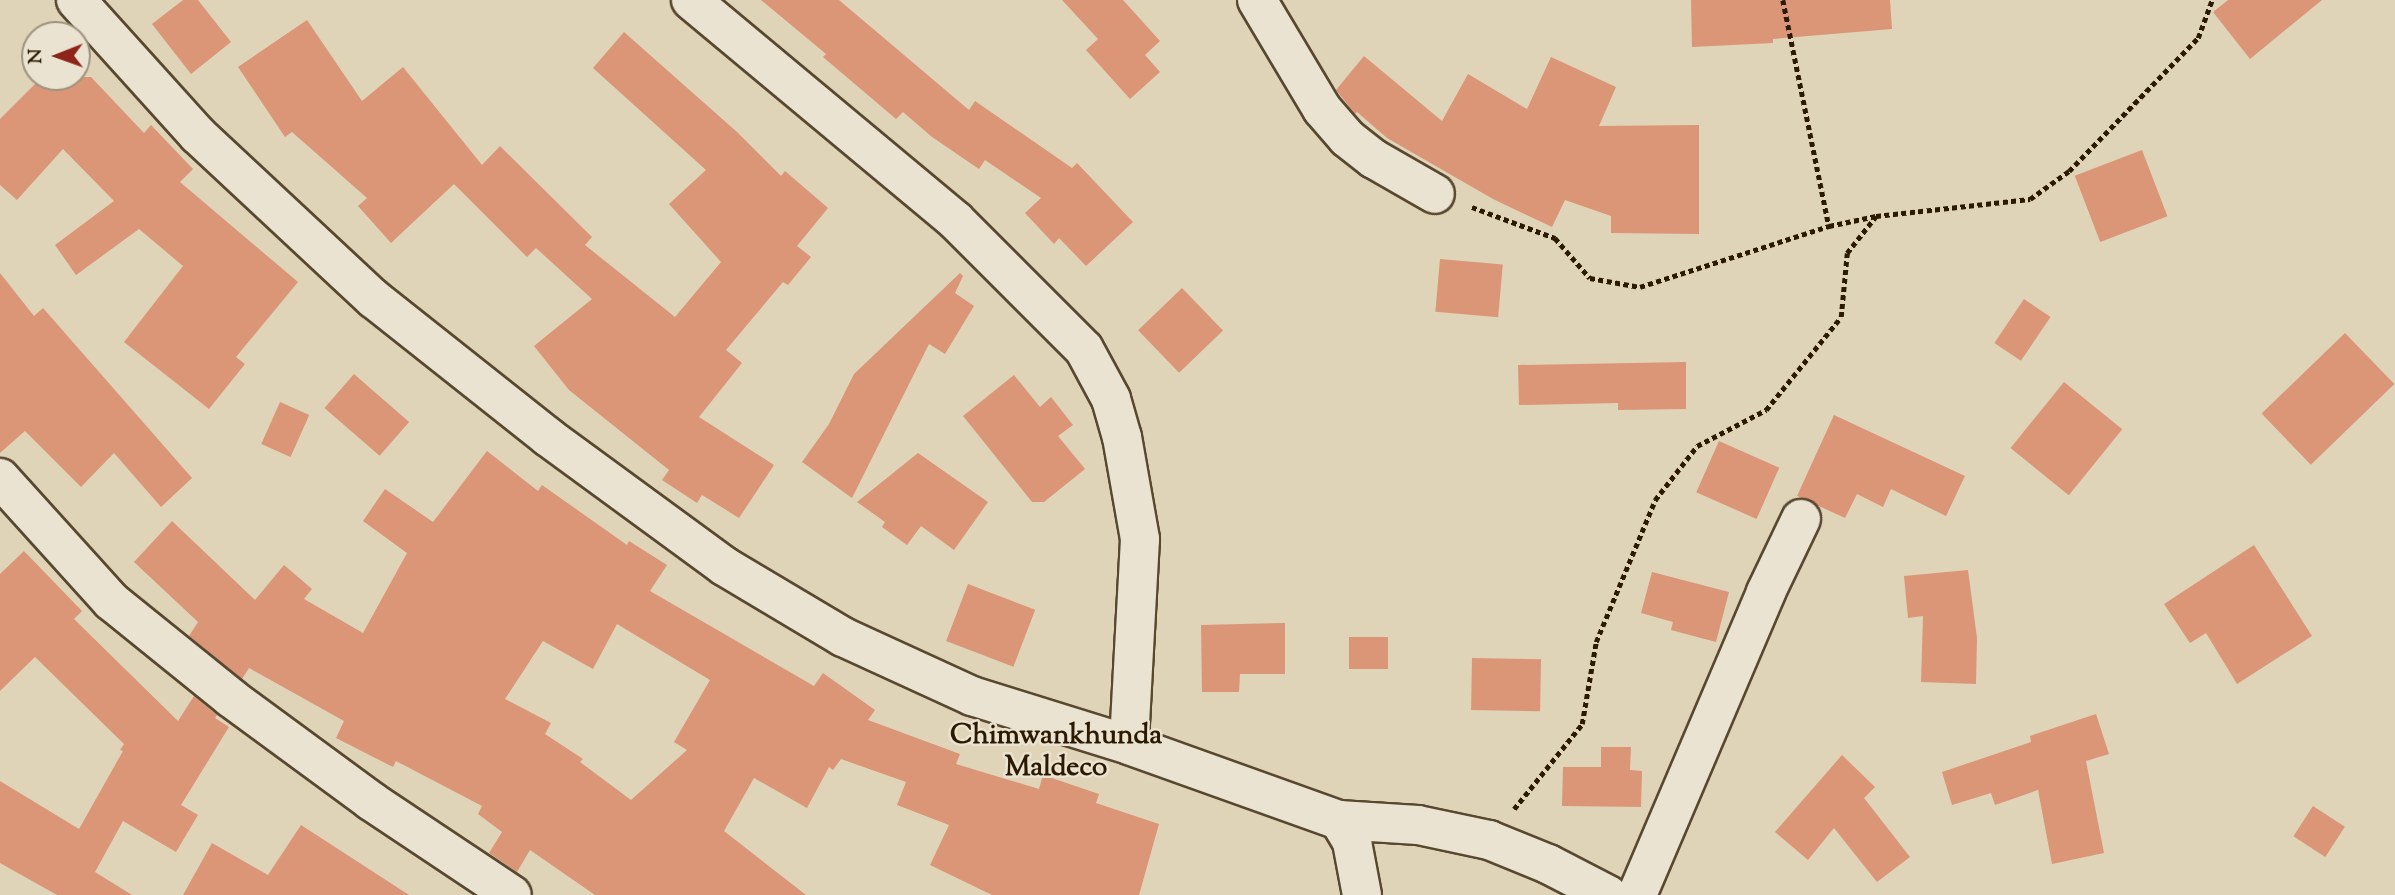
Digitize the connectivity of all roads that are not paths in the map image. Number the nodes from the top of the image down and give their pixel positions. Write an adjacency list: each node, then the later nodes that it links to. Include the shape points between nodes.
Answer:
1 (76, 0): 7 (street, via 198,135 374,299 548,437 724,566 843,637 972,696)
2 (691, 0): 7 (street, via 956,220 1084,349 1111,399 1140,539)
3 (1257, 0): 4 (street, via 1322,109 1347,138)
4 (1435, 194)
5 (0, 478): 9 (street, via 111,601 230,698)
6 (1801, 519): 12 (street)
7 (1129, 745): 8 (street)
8 (1339, 820): 10 (street, via 1352,842); 11 (street, via 1418,825 1489,840)
9 (512, 895)
10 (1362, 895)
11 (1608, 895)
12 (1637, 895)

